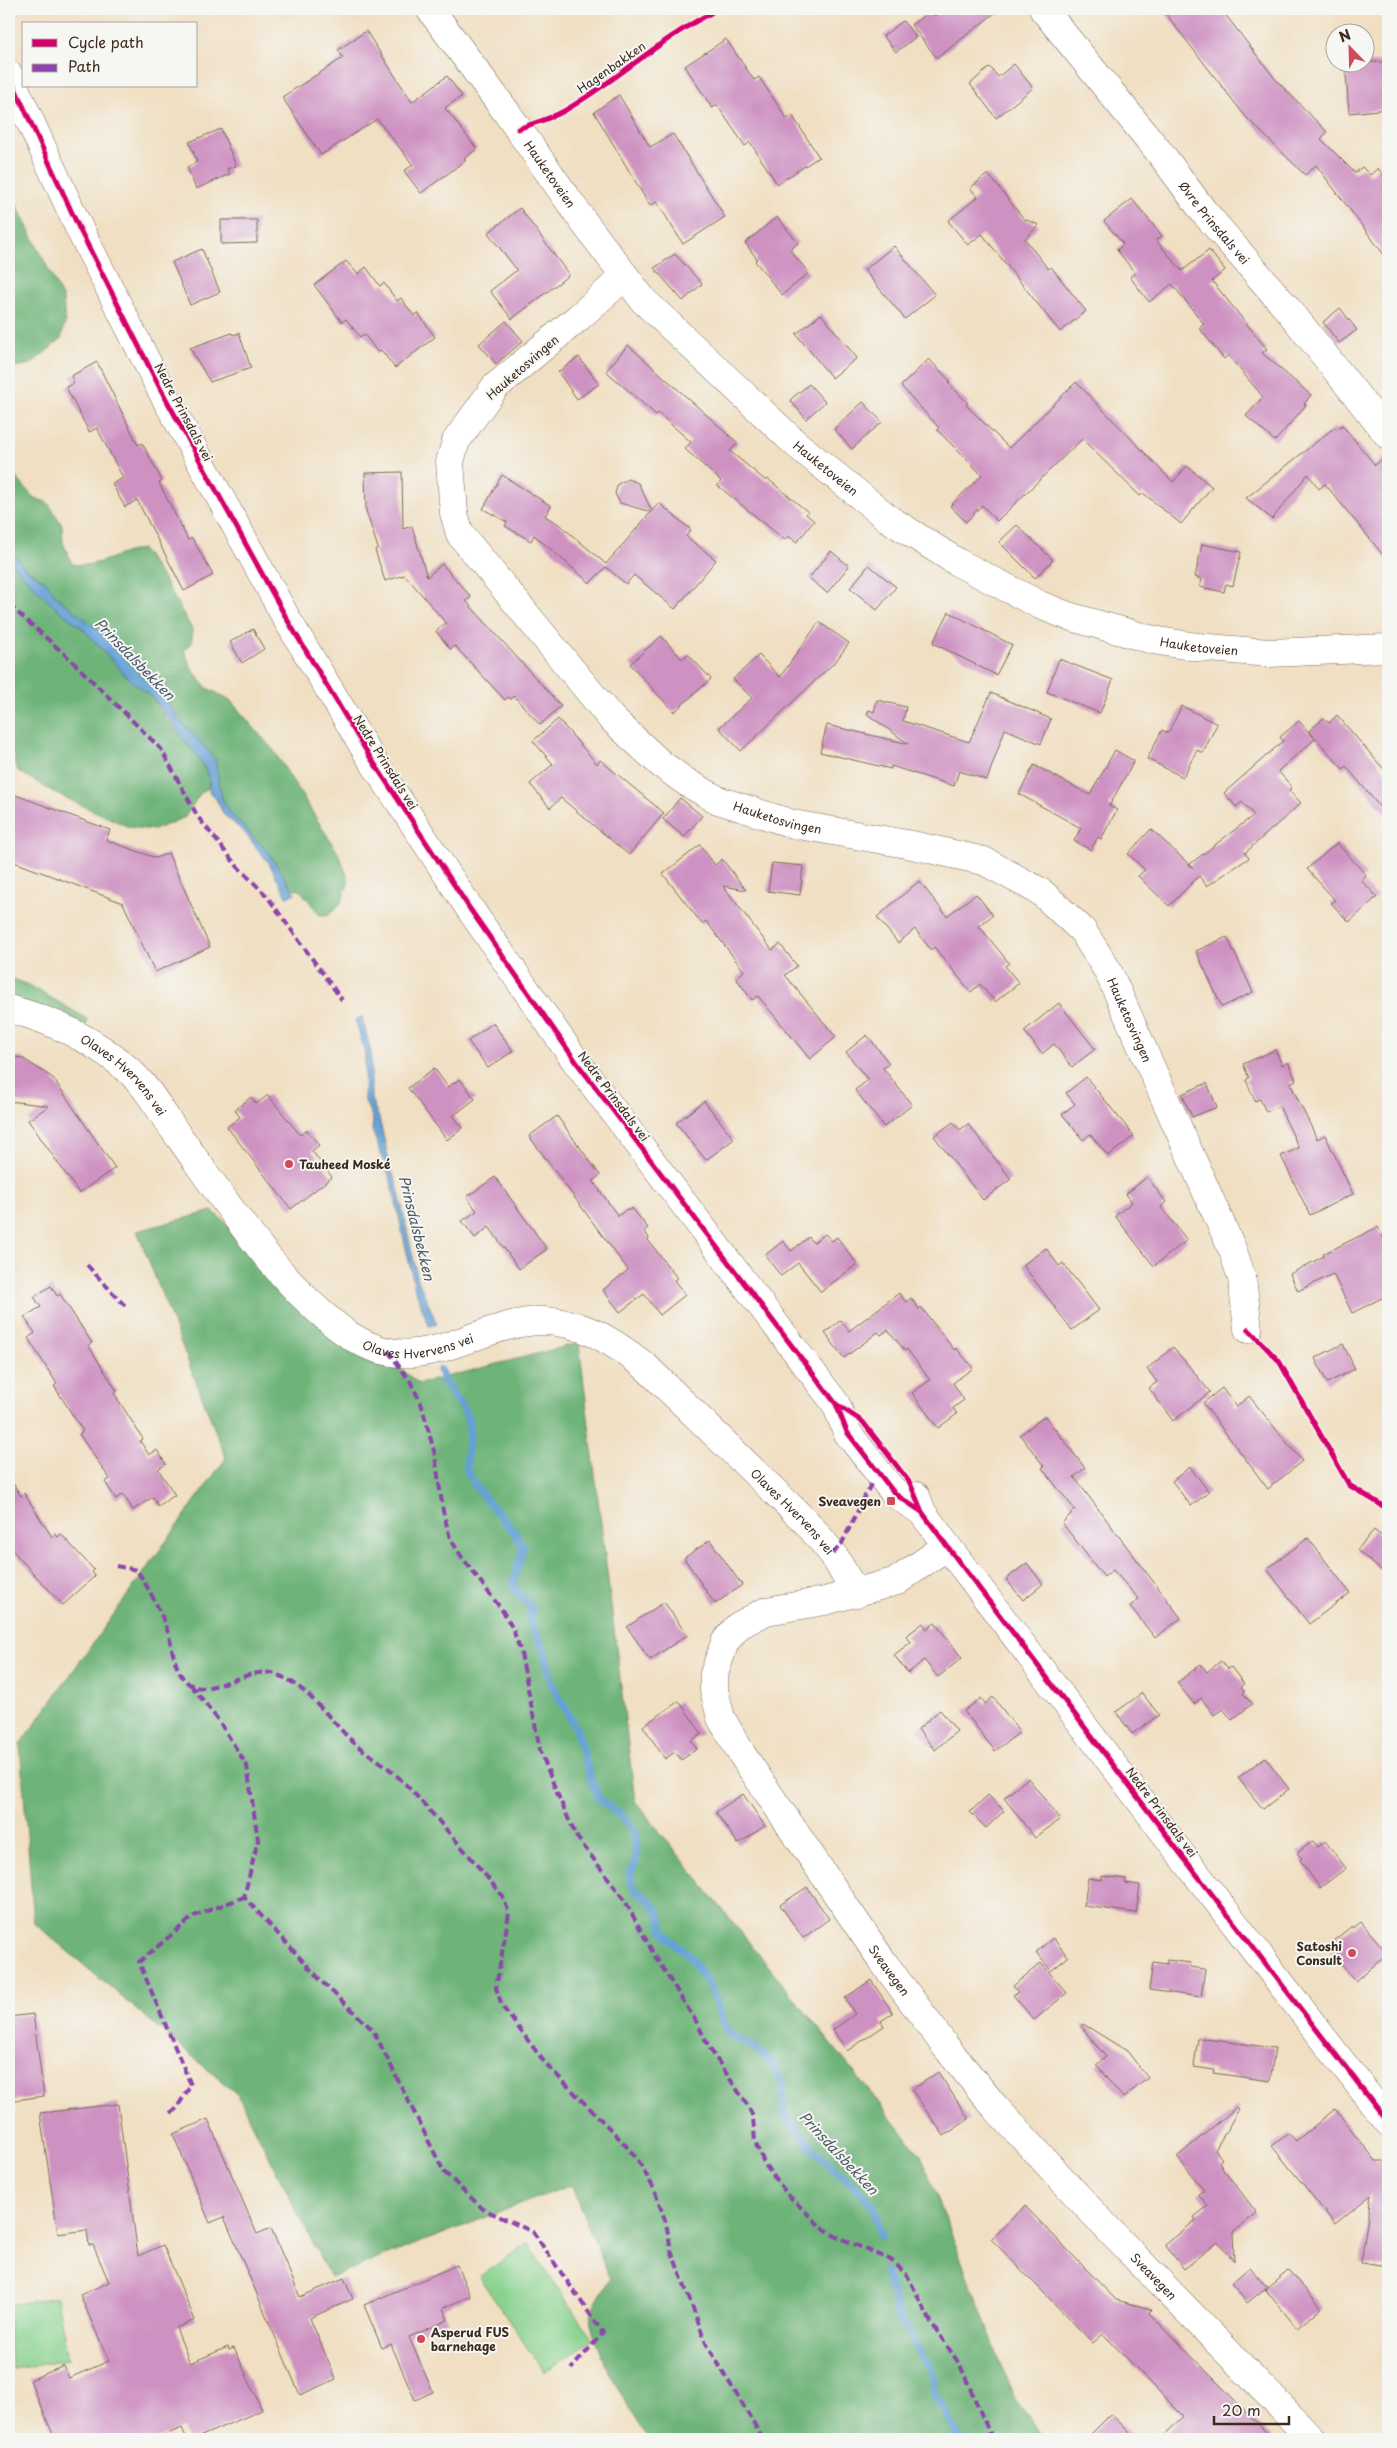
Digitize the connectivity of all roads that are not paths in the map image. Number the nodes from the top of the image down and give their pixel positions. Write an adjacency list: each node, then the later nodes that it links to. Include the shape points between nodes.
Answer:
1 (430, 9): 4 (street, Hauketoveien)
2 (1043, 9): 5 (street, Øvre Prinsdals vei, via 1204,212 1291,313)
3 (9, 75): 9 (street, Nedre Prinsdals vei, via 79,228 160,388 288,620 360,742 577,1063 836,1404 863,1422 910,1483 922,1512)
4 (625, 276): 6 (street, Hauketoveien, via 662,321 822,466 889,519 957,562 1040,605 1153,640 1197,647 1269,653); 8 (street, Hauketosvingen, via 495,387 456,441 450,462 454,513 460,534 612,718 661,764 686,782 718,800 793,824 984,861 1041,892 1082,930 1108,971 1233,1251 1242,1278)
5 (1388, 435)
6 (1388, 648)
7 (9, 1009): 10 (street, Olaves Hvervens vei, via 52,1023 128,1069 230,1210 284,1276 350,1336 388,1351 414,1355 537,1321 571,1325 598,1334 646,1367 801,1517 833,1554)
8 (1248, 1329)
9 (947, 1546): 10 (street, Sveavegen, via 897,1581); 11 (street, Nedre Prinsdals vei)
10 (856, 1594): 12 (street, Sveavegen, via 766,1611 748,1619 731,1634 721,1650 714,1674 717,1704 728,1733 881,1959 946,2047 995,2106 1109,2230)
11 (1388, 2122)
12 (1312, 2439)

